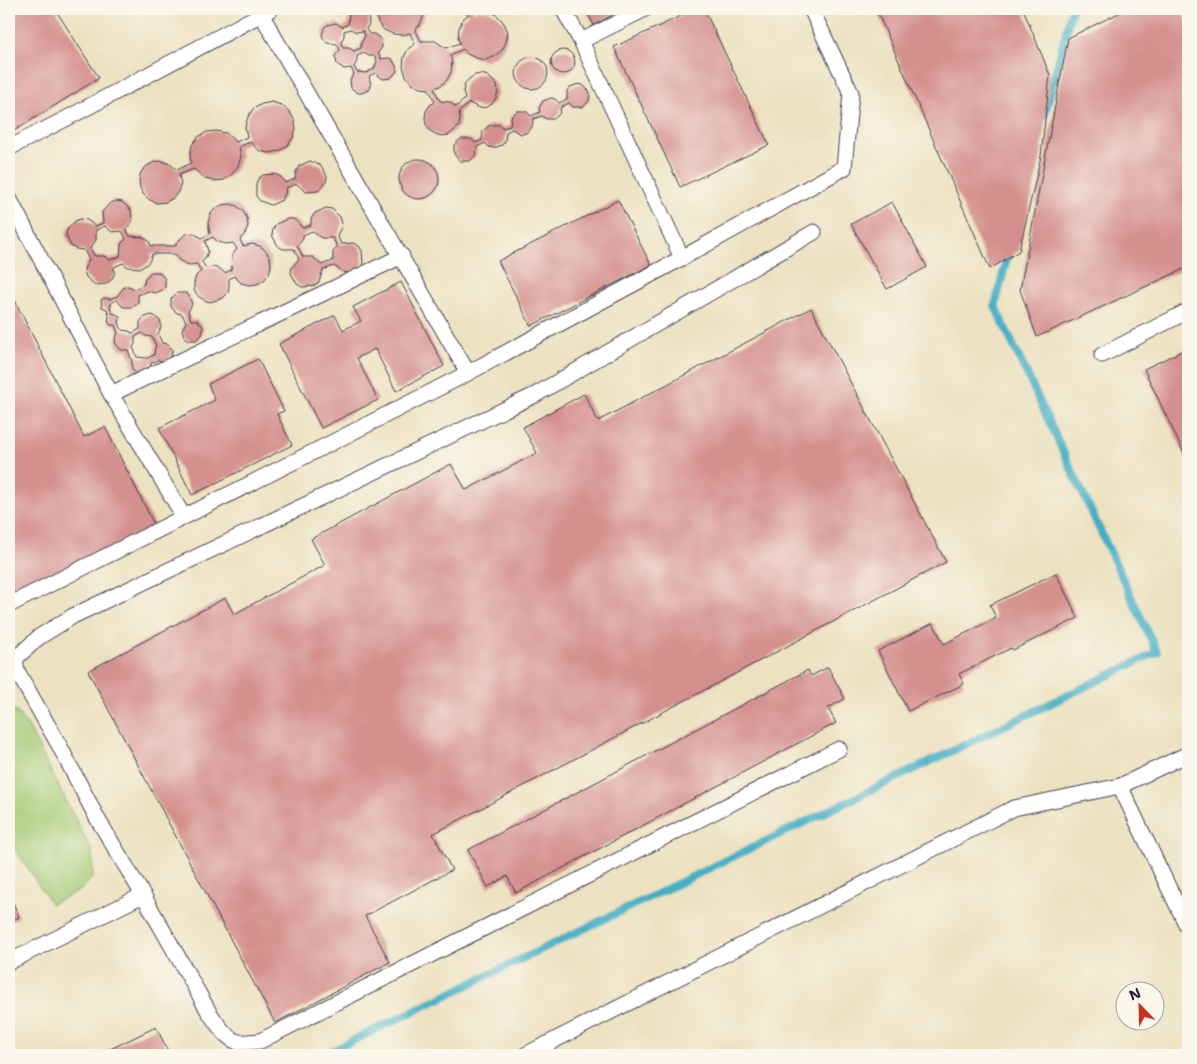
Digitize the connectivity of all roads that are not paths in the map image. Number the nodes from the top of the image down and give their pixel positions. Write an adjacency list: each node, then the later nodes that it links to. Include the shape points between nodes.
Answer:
1 (563, 9): 5 (lane)
2 (645, 9): 5 (lane)
3 (812, 9): 10 (lane, via 852,93 844,168)
4 (266, 12): 6 (lane); 9 (lane)
5 (581, 41): 10 (lane)
6 (9, 148)
7 (9, 198): 14 (lane)
8 (814, 232): 20 (lane, via 535,395 73,616 39,638 15,659 16,671 97,818)
9 (402, 256): 13 (lane); 14 (lane)
10 (682, 258): 13 (lane)
11 (1188, 311): 12 (lane)
12 (1102, 355)
13 (468, 373): 15 (lane)
14 (111, 394): 15 (lane)
15 (184, 517): 16 (lane)
16 (9, 605)
17 (839, 750): 20 (lane, via 260,1041 238,1042 221,1028)
18 (1188, 754): 19 (lane)
19 (1120, 786): 21 (lane); 23 (lane, via 1014,808)
20 (144, 895): 22 (lane)
21 (1188, 928)
22 (9, 962)
23 (551, 1049): 24 (lane)
24 (525, 1055)

